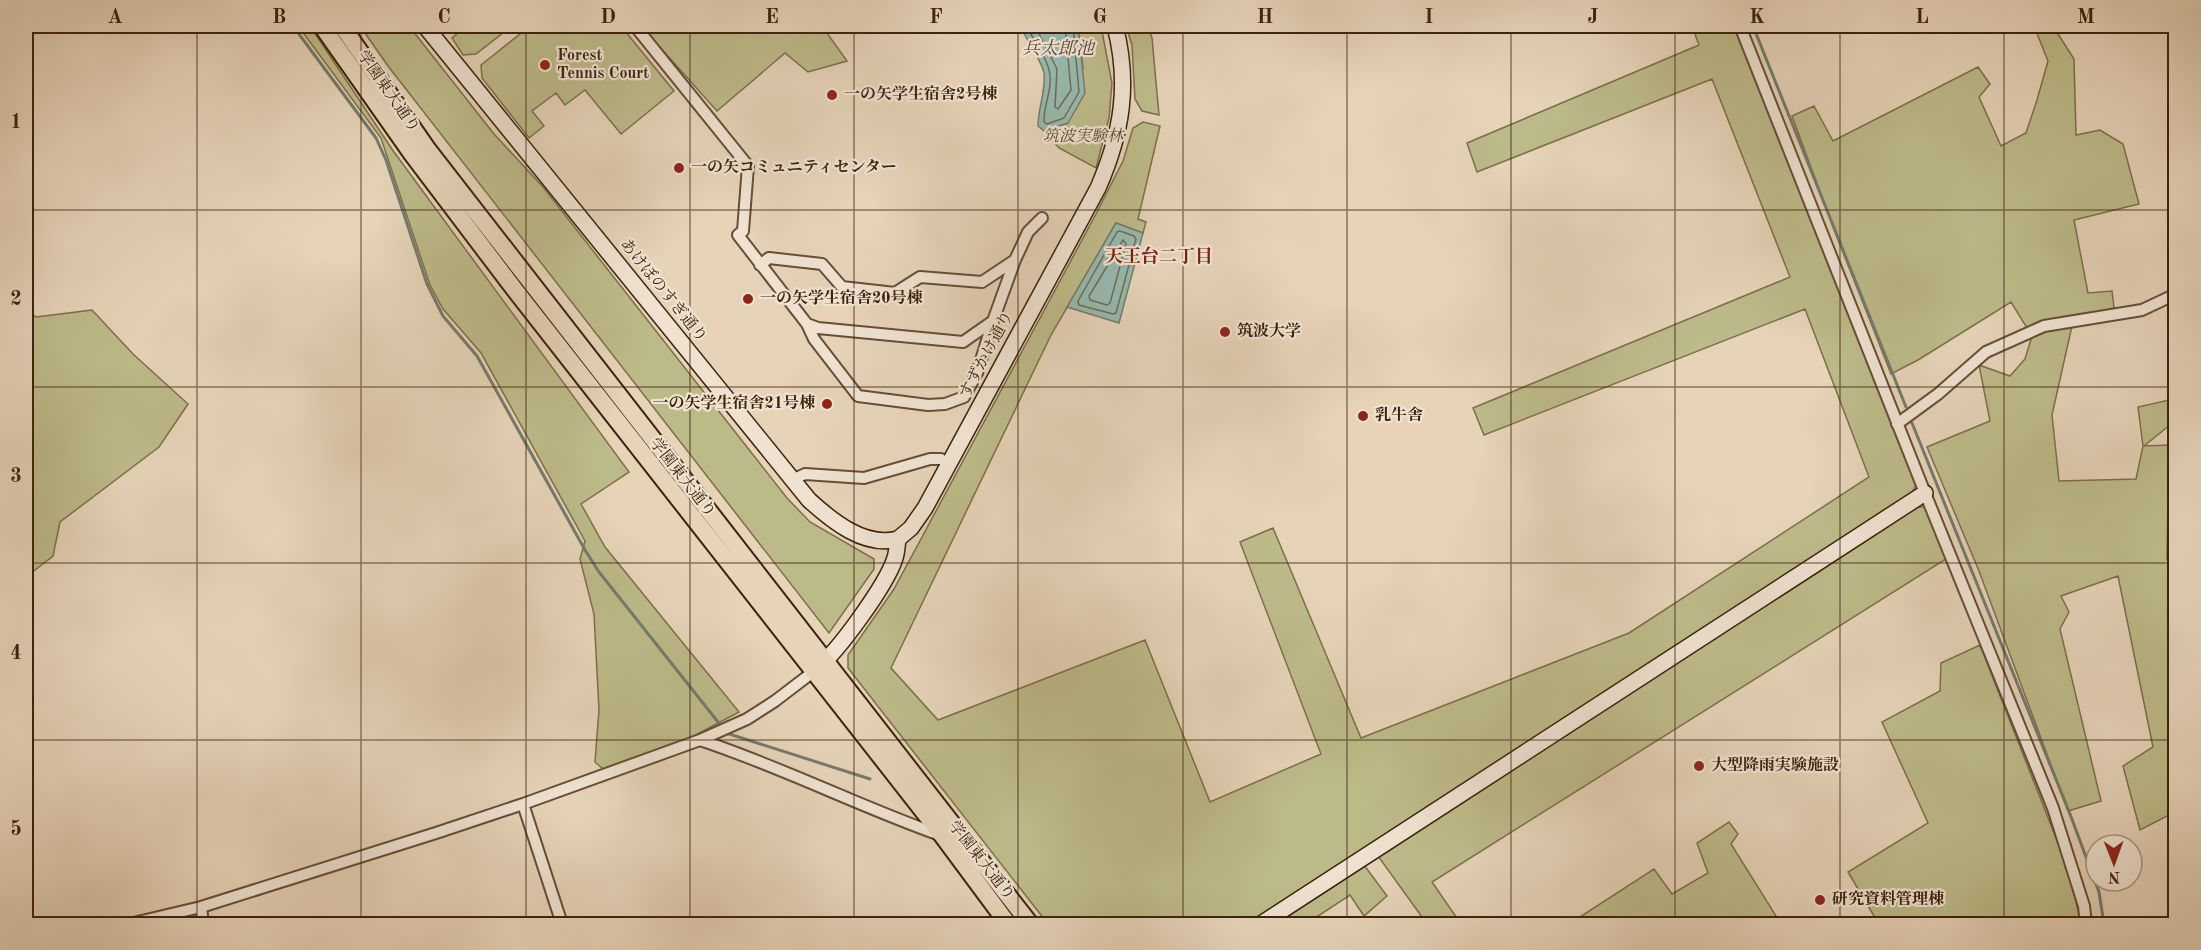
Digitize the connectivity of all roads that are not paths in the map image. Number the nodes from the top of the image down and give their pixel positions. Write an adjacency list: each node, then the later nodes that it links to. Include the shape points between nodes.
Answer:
1 (322, 26): 18 (main road, 学園東大通り, via 446,199)
2 (342, 26): 18 (main road, 学園東大通り, via 428,150)
3 (425, 26): 15 (street, あけぼのすぎ通り)
4 (635, 26): 9 (street, via 748,166 743,231 738,235)
5 (1115, 26): 17 (street, すずかけ通り, via 1122,61 1122,111 1103,177 926,508)
6 (1740, 26): 13 (street)
7 (1042, 218): 8 (street, via 1028,232)
8 (1015, 260): 9 (street, via 982,282 920,277 895,293 842,287 822,264 769,258); 11 (street)
9 (760, 265): 12 (street)
10 (2175, 294): 13 (street, via 2142,310 2044,326 1986,352)
11 (993, 321): 12 (street, via 963,342); 12 (street, via 977,373 964,397 928,405 858,396)
12 (807, 324)
13 (1897, 424): 16 (street)
14 (941, 459): 15 (street, via 864,478 805,474)
15 (792, 480): 17 (street, あけぼのすぎ通り, via 825,515 861,537)
16 (1925, 494): 28 (street); 29 (street, via 2053,808 2084,906)
17 (898, 539): 18 (street, すずかけ通り, via 886,578)
18 (819, 667): 19 (street, via 747,719); 21 (main road, 学園東大通り); 27 (main road, 学園東大通り)
19 (700, 740): 20 (street); 21 (street, via 742,753 894,819)
20 (523, 804): 22 (street); 25 (street)
21 (942, 835): 26 (main road, 学園東大通り)
22 (201, 907): 23 (street); 24 (street)
23 (129, 924)
24 (203, 924)
25 (562, 924)
26 (1008, 924)
27 (1030, 924)
28 (1261, 924)
29 (2086, 924)

